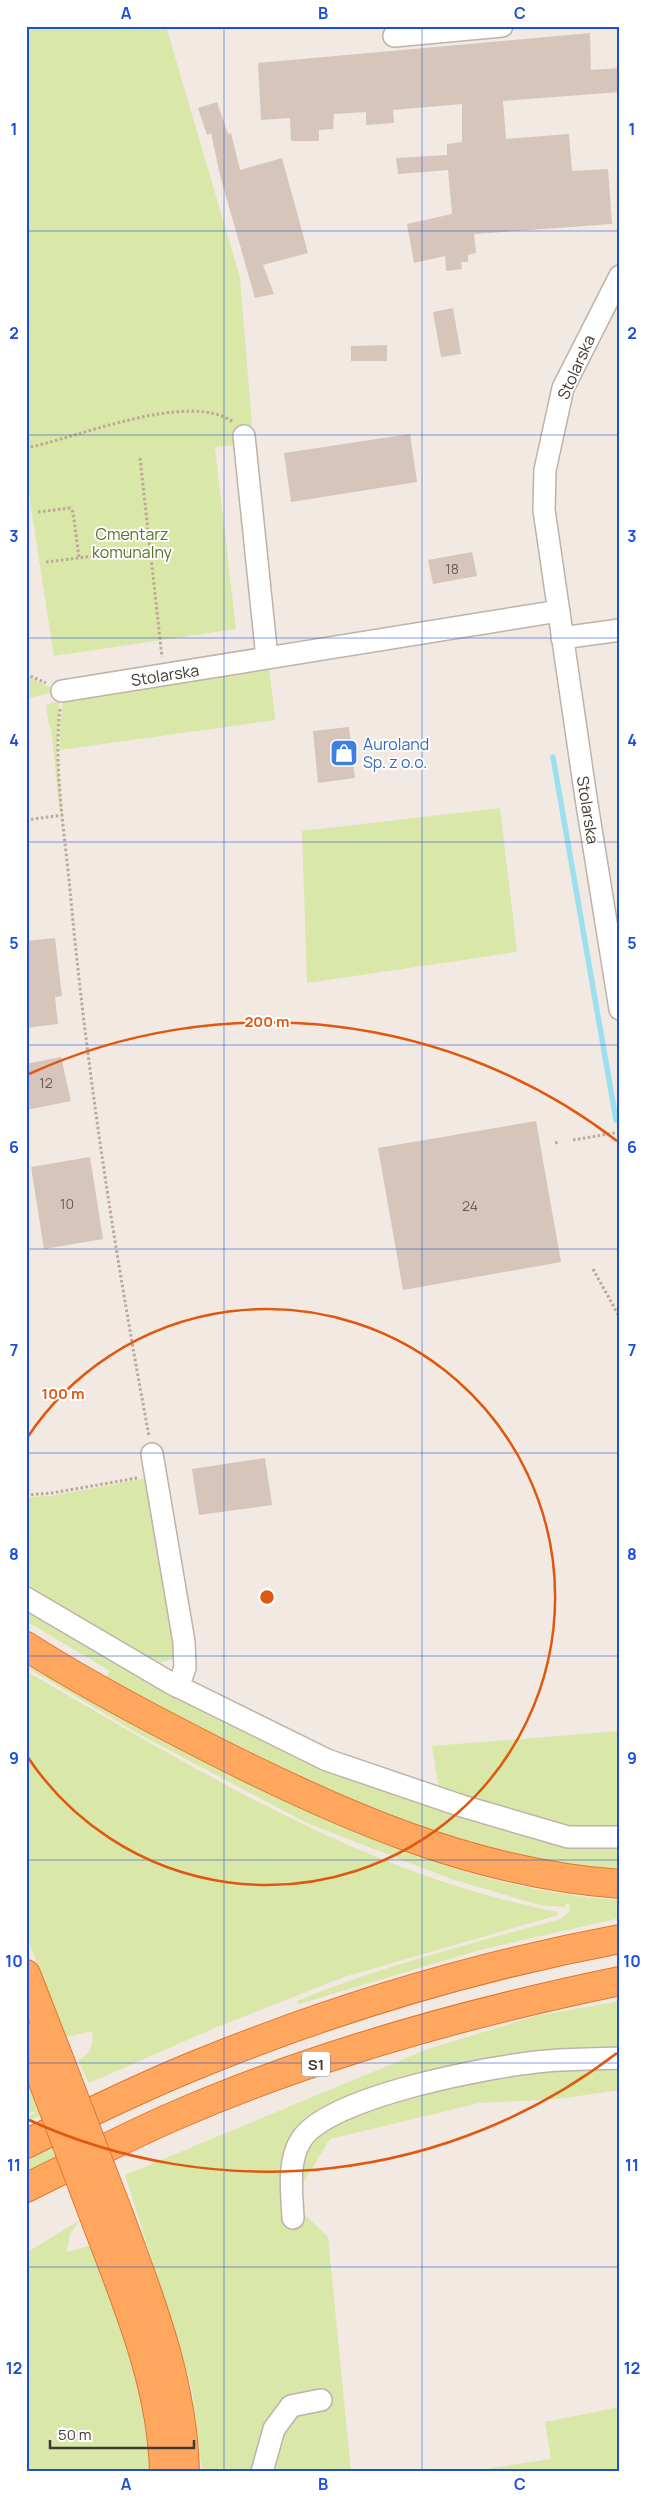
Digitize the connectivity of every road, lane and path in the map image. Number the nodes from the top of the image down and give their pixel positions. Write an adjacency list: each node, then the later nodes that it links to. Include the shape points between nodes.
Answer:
1 (502, 26): 2 (street)
2 (394, 36)
3 (620, 276): 11 (street, Stolarska, via 563,388 545,470 544,510)
4 (244, 436): 5 (path, via 238,426 224,415 179,411 160,413); 14 (street)
5 (26, 448)
6 (140, 458): 8 (path)
7 (38, 512): 9 (path, via 70,508)
8 (150, 549): 9 (path); 15 (path)
9 (78, 558): 10 (path)
10 (46, 562)
11 (559, 612): 13 (street, Stolarska); 14 (street, Stolarska)
12 (620, 630): 13 (street)
13 (562, 638): 19 (street, Stolarska)
14 (267, 658): 15 (street, Stolarska)
15 (164, 675): 16 (street, Stolarska)
16 (62, 691): 17 (path, via 58,740)
17 (64, 815): 18 (path); 24 (path, via 82,1006 98,1125 120,1280)
18 (26, 820)
19 (620, 1009)
20 (620, 1132): 21 (path)
21 (573, 1140)
22 (593, 1269): 23 (path)
23 (620, 1318)
24 (154, 1464): 25 (path, via 52,1494); 28 (street, via 184,1642 185,1668)
25 (26, 1496)
26 (26, 1598): 28 (street)
27 (26, 1646): 30 (highway, via 175,1730 338,1810 419,1841 504,1867 586,1882)
28 (178, 1687): 29 (street, via 327,1760 462,1806 568,1837)
29 (620, 1837)
30 (620, 1884)
31 (620, 1939): 37 (highway, via 459,1975 313,2020 158,2081)
32 (26, 1974): 36 (highway)
33 (620, 1981): 38 (highway, S1, via 442,2022 236,2091 127,2138)
34 (26, 2037): 36 (highway)
35 (620, 2058): 39 (street, via 547,2061 473,2071 349,2107 315,2124 302,2138 296,2150 292,2175)
36 (49, 2066): 40 (highway, bridge)
37 (26, 2144)
38 (26, 2188)
39 (293, 2218)
40 (108, 2219): 42 (highway, via 150,2372 159,2416); 43 (highway, via 158,2322 179,2405)
41 (321, 2400): 44 (street, via 291,2406 274,2429)
42 (164, 2472)
43 (186, 2472)
44 (262, 2472)

